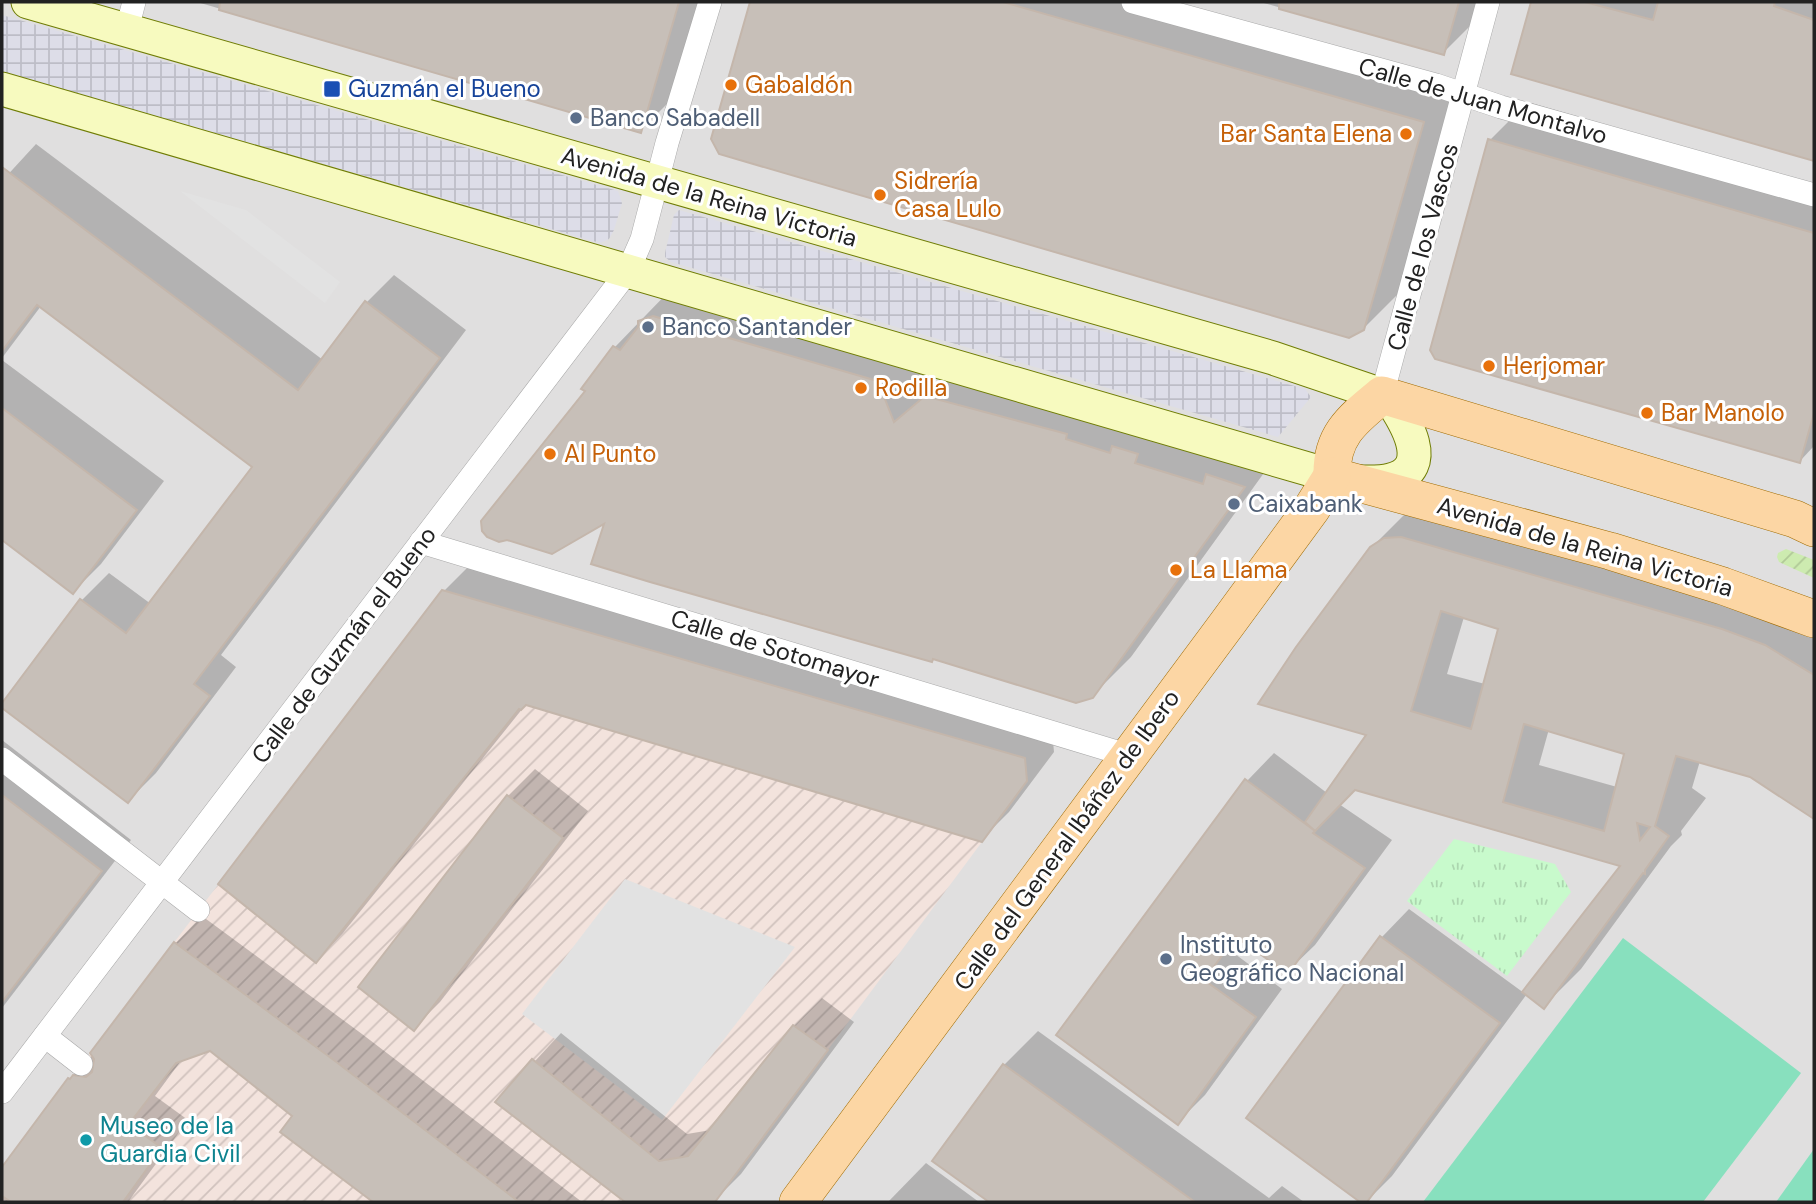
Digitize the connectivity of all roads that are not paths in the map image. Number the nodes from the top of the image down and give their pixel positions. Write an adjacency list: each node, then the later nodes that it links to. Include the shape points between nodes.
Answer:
1 (28, 2): 5 (street, Avenida de la Reina Victoria)
2 (710, 2): 8 (street, Calle de Guzmán el Bueno)
3 (1488, 2): 7 (street, Calle de los Vascos)
4 (1146, 4): 7 (street, Calle de Juan Montalvo)
5 (130, 16): 8 (street, Avenida de la Reina Victoria)
6 (2, 89): 10 (street, Avenida de la Reina Victoria)
7 (1464, 93): 9 (street, Calle de Juan Montalvo); 11 (street, Calle de los Vascos)
8 (658, 183): 10 (street, Calle de Guzmán el Bueno); 11 (street, Avenida de la Reina Victoria, via 1273,358)
9 (1814, 195)
10 (628, 271): 12 (street, Avenida de la Reina Victoria); 14 (street, Calle de Guzmán el Bueno)
11 (1386, 396): 12 (main road, via 1344,430 1335,444 1332,457); 12 (street, Avenida de la Reina Victoria, via 1407,425 1414,443 1413,459 1408,468 1386,482); 13 (main road, Avenida de la Reina Victoria)
12 (1343, 479): 15 (main road, Avenida de la Reina Victoria, via 1649,563); 16 (main road, Calle del General Ibáñez de Ibero, via 1305,518)
13 (1814, 528)
14 (421, 542): 16 (street, Calle de Sotomayor); 18 (street, Calle de Guzmán el Bueno)
15 (1814, 619)
16 (1130, 756): 23 (main road, Calle del General Ibáñez de Ibero)
17 (2, 759): 18 (street)
18 (163, 883): 19 (street); 20 (street, Calle de Guzmán el Bueno)
19 (198, 910)
20 (45, 1036): 21 (street); 22 (street, Calle de Guzmán el Bueno)
21 (81, 1064)
22 (2, 1092)
23 (799, 1202)

